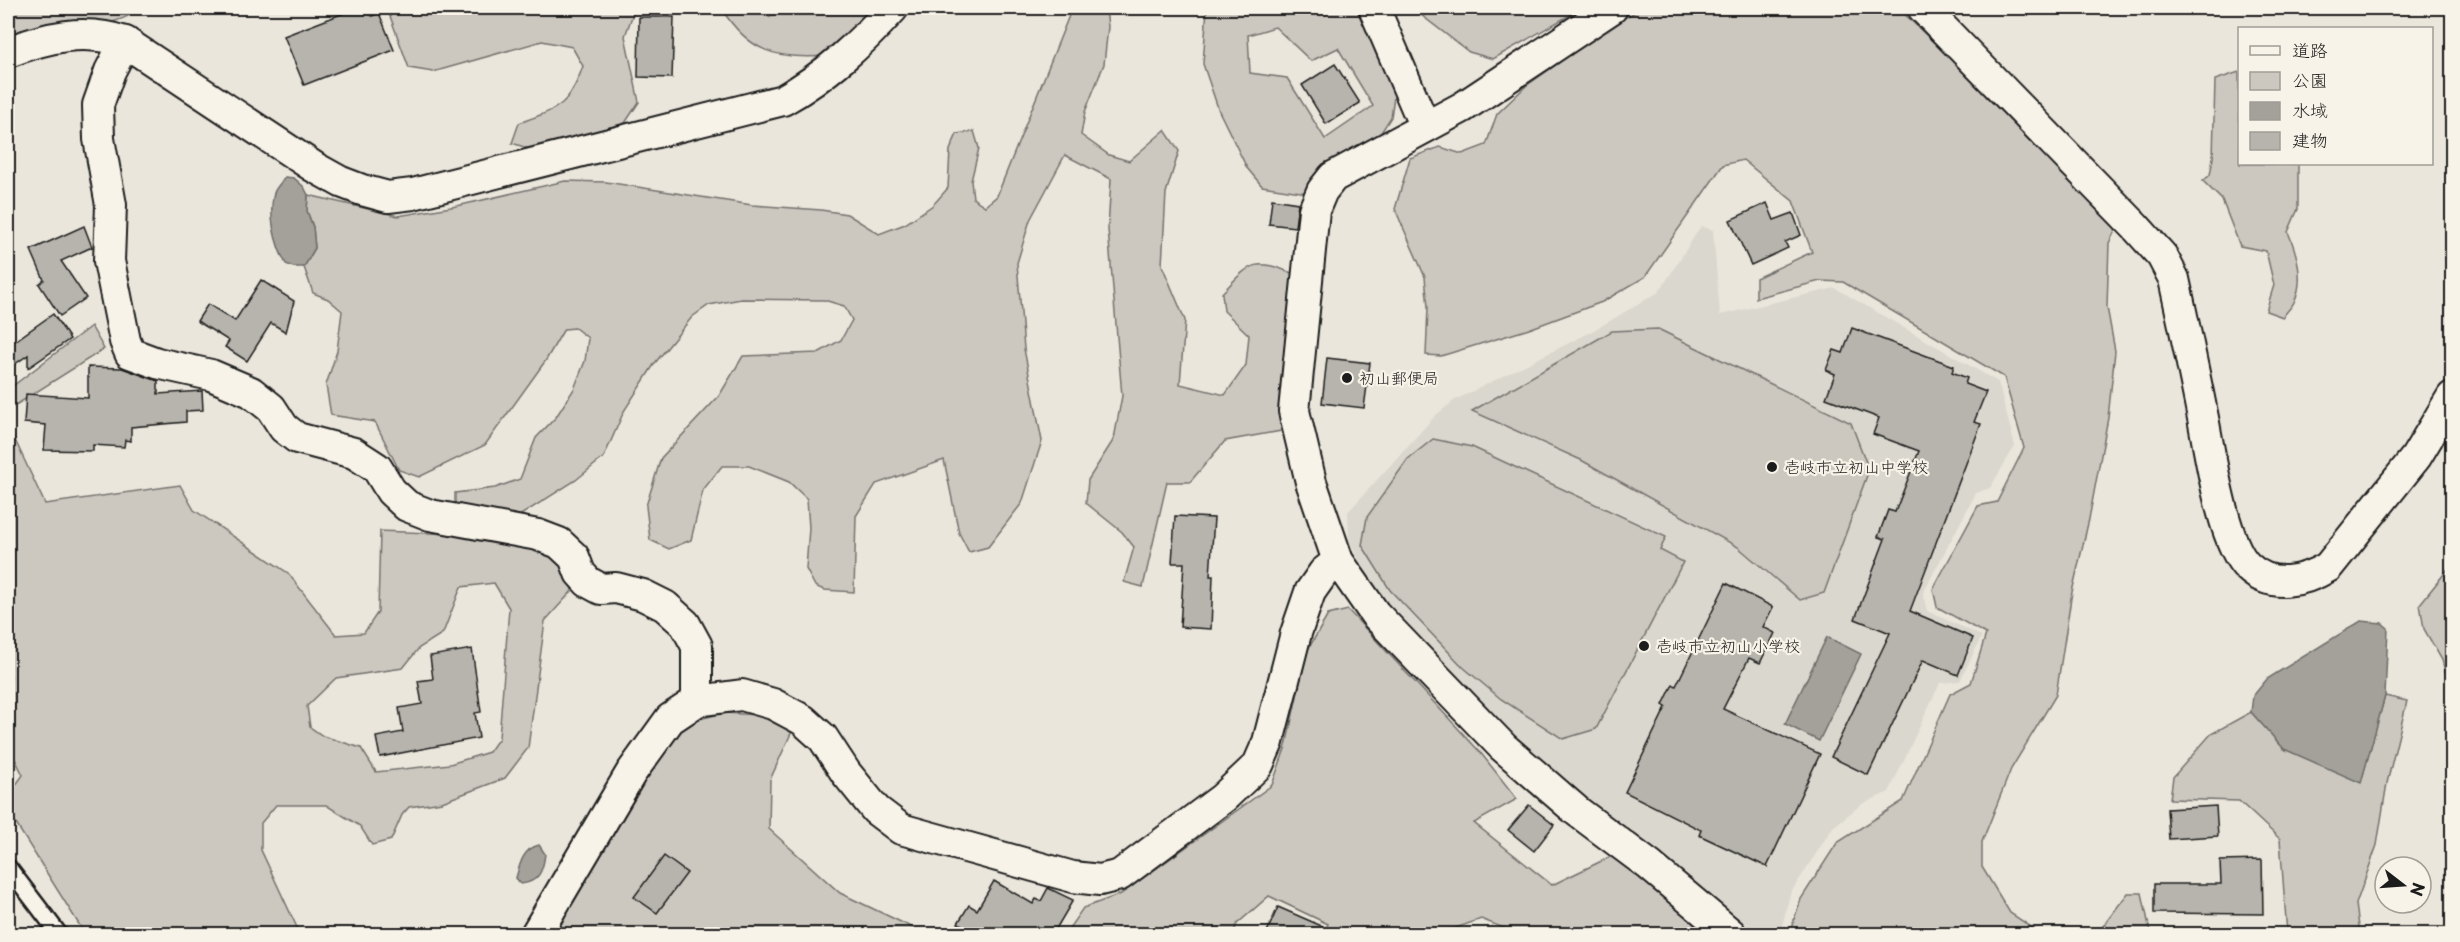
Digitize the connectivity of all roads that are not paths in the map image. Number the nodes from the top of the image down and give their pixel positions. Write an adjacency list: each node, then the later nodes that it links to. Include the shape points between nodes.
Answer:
1 (893, 8): 5 (street, via 839,63 783,100 413,194 388,197 323,172)
2 (1374, 8): 7 (street)
3 (1612, 8): 7 (street, via 1463,107)
4 (1923, 8): 8 (street, via 2162,256 2174,279 2218,488 2236,548 2246,566 2275,581 2310,578 2328,567 2416,457)
5 (125, 42): 6 (street, via 92,34 66,34); 10 (street, via 98,105 99,139 111,205 109,261 124,341 130,353 211,375 251,392 297,438 354,453 377,468 408,506 430,515 538,535 559,543 574,558 588,582 601,589 616,588 643,595 665,606 685,624 698,646)
6 (8, 52)
7 (1425, 127): 9 (street, via 1333,177 1314,210 1294,411 1311,482)
8 (2452, 397)
9 (1338, 561): 10 (street, via 1323,572 1310,592 1258,765 1223,798 1120,875 1100,880 1029,866 901,829 876,810 823,738 803,720 773,704 742,695); 14 (street, via 1376,614 1503,747)
10 (697, 701): 13 (street, via 670,719 631,773)
11 (8, 867): 12 (lane)
12 (59, 934)
13 (536, 934)
14 (1731, 934)

